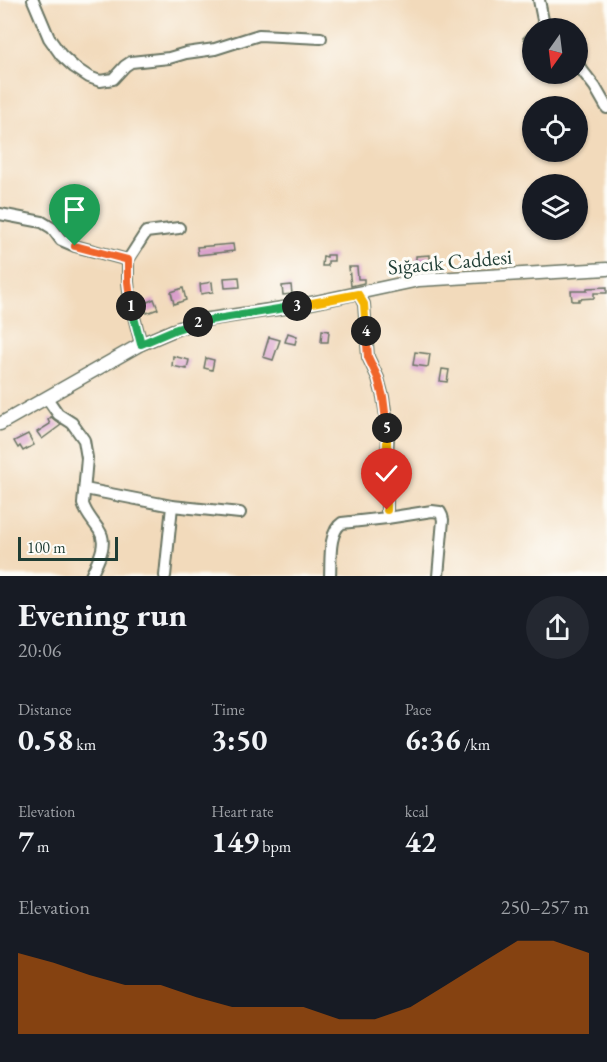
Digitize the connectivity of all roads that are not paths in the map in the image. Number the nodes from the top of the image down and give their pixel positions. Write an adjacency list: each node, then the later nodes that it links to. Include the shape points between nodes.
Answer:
1 (33, 0): 4 (street, via 49,38 61,54 88,77 100,81 113,79 131,62 214,49 259,35)
2 (539, 0): 3 (street)
3 (543, 18)
4 (321, 38)
5 (588, 78): 6 (street)
6 (607, 108)
7 (0, 214): 9 (street, via 42,222 61,240)
8 (179, 228): 9 (street, via 146,232)
9 (128, 260): 12 (street, via 130,301)
10 (607, 269): 11 (main road, Sığacık Caddesi, via 419,280)
11 (358, 294): 12 (main road, Sığacık Caddesi, via 204,320); 18 (street, via 364,304 368,357 381,387 387,423)
12 (141, 344): 13 (main road, Sığacık Caddesi)
13 (47, 398): 14 (main road, Sığacık Caddesi); 15 (street, via 84,440)
14 (0, 424)
15 (85, 489): 16 (street); 19 (street, via 85,511 102,533 103,549)
16 (172, 506): 17 (street); 20 (street)
17 (240, 513)
18 (387, 518): 21 (street, via 337,526); 22 (street, via 440,512 443,520)
19 (91, 576)
20 (165, 576)
21 (330, 576)
22 (438, 576)

